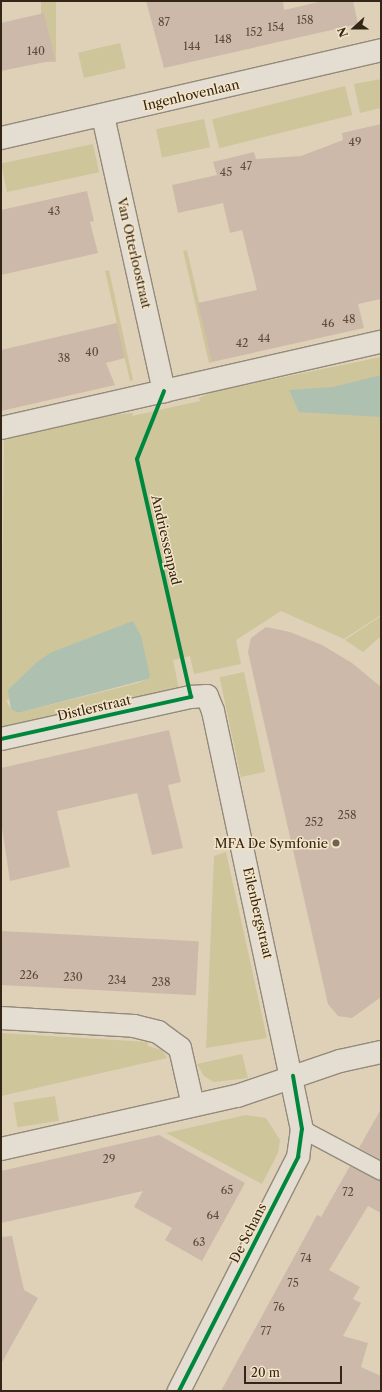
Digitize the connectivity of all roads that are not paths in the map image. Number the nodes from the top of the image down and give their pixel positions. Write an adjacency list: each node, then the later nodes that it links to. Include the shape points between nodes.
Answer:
1 (381, 50): 2 (street, Ingenhovenlaan)
2 (103, 116): 3 (street, Ingenhovenlaan); 5 (street, Van Otterloostraat)
3 (1, 138)
4 (381, 342): 5 (street)
5 (164, 391): 6 (street)
6 (1, 428)
7 (191, 697): 8 (street, Distlerstraat); 11 (street, Eilenbergstraat, via 207,696 213,711)
8 (1, 739)
9 (1, 1018): 12 (street, via 134,1026 158,1032 180,1048)
10 (381, 1052): 11 (street)
11 (293, 1076): 12 (street); 13 (street, De Schans)
12 (193, 1105): 14 (street)
13 (302, 1129): 15 (lane); 16 (street, De Schans, via 298,1157)
14 (1, 1149)
15 (381, 1171)
16 (179, 1391)

